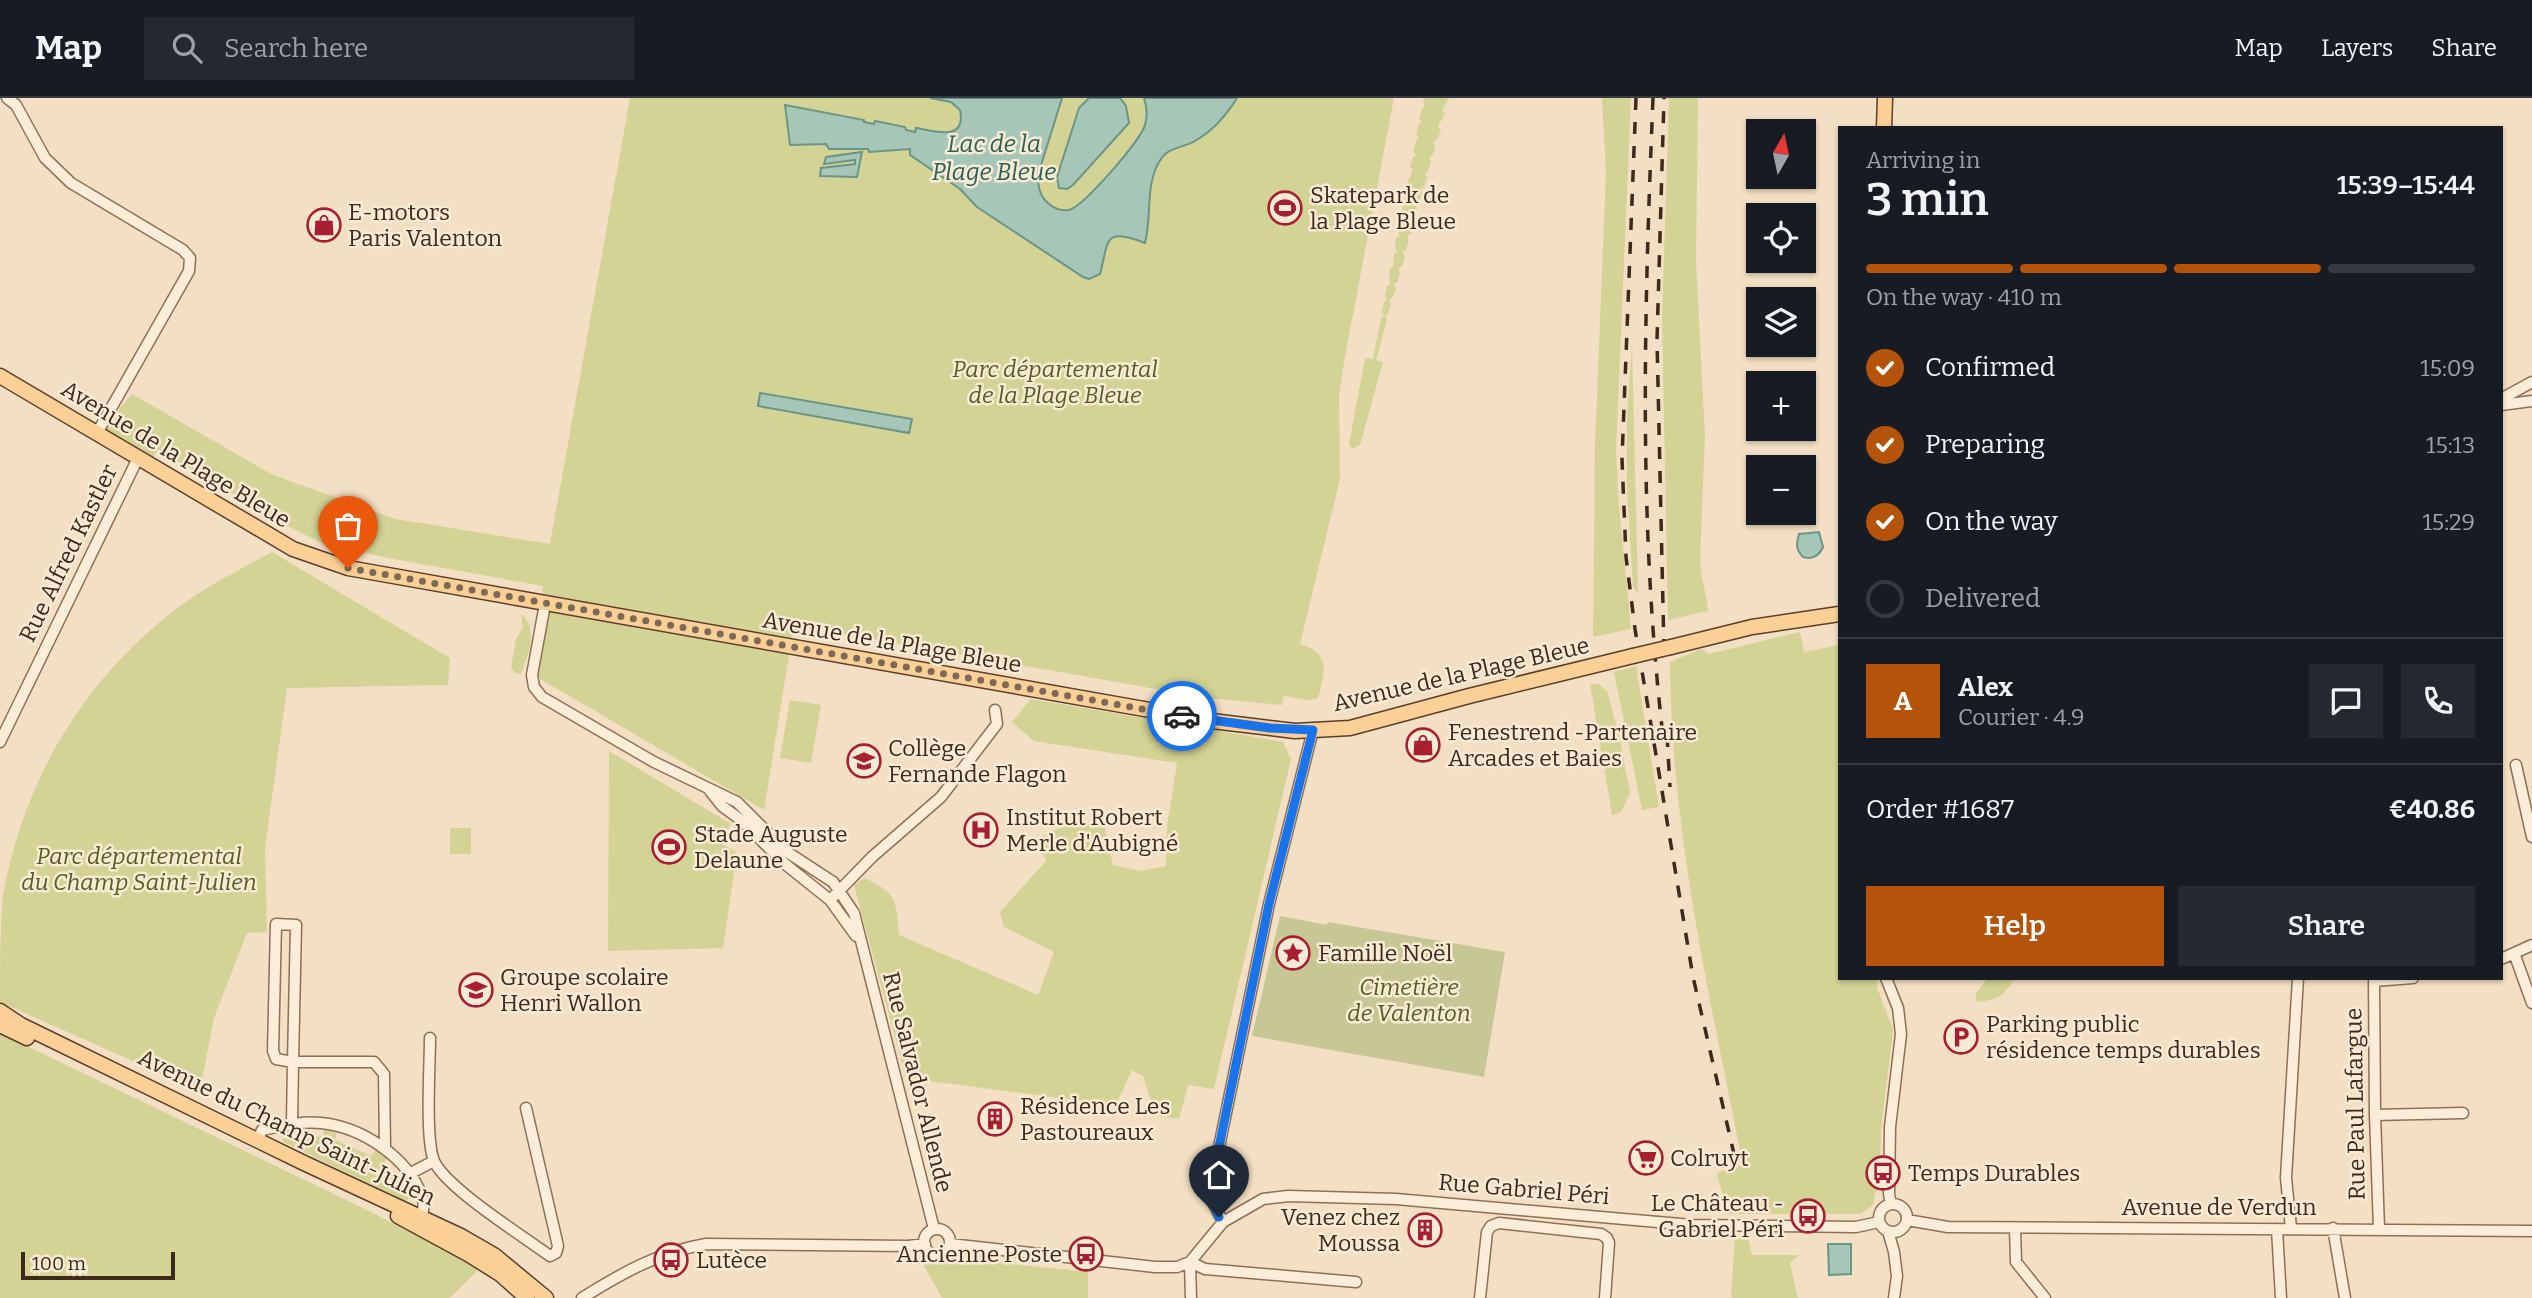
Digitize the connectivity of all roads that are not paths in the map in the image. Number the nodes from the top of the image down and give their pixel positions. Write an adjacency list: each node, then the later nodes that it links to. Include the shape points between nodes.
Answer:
1 (7, 98): 9 (street, via 16,105 45,158 71,183 190,258 189,271)
2 (1885, 98): 3 (main road)
3 (1884, 126)
4 (0, 376): 9 (main road, Avenue de la Plage Bleue)
5 (2532, 382): 6 (street)
6 (2503, 398)
7 (2532, 401): 8 (street)
8 (2503, 405)
9 (97, 433): 10 (main road, Avenue de la Plage Bleue)
10 (138, 458): 11 (main road, Avenue de la Plage Bleue, via 314,558); 15 (street, Rue Alfred Kastler)
11 (545, 604): 14 (main road, Avenue de la Plage Bleue, via 1212,721); 17 (street, Rue Salvador Allende, via 532,675 542,697)
12 (1838, 612): 14 (main road, Avenue de la Plage Bleue, bridge, via 1748,628 1350,729)
13 (995, 710): 20 (street, via 997,724 941,797)
14 (1313, 730): 47 (street, via 1269,904 1211,1186 1210,1197)
15 (0, 741)
16 (2516, 765): 18 (street)
17 (710, 791): 20 (street, Rue Salvador Allende, via 737,802 787,852); 21 (street, Rue Salvador Allende, via 785,864)
18 (2530, 815): 19 (street)
19 (2532, 837)
20 (839, 889): 21 (street); 22 (street, Rue Salvador Allende, via 854,913)
21 (830, 900): 22 (street, Rue Salvador Allende)
22 (861, 945): 54 (street, Rue Salvador Allende)
23 (2532, 945): 24 (street)
24 (2514, 953): 25 (street); 29 (street)
25 (2503, 958)
26 (1887, 980): 43 (street, via 1898,1008 1901,1034 1890,1128)
27 (2298, 980): 51 (street, via 2286,1178)
28 (2374, 980): 36 (street, Rue Paul Lafargue)
29 (2532, 1003)
30 (0, 1011): 38 (main road, Avenue du Champ Saint-Julien)
31 (0, 1025): 40 (main road, Avenue du Champ Saint-Julien)
32 (430, 1038): 41 (street)
33 (293, 1062): 33 (street, via 296,925 276,924 273,1051 276,1059); 37 (street); 39 (street, via 374,1062 384,1074)
34 (526, 1108): 41 (street, via 558,1245 550,1256 449,1182)
35 (2463, 1113): 36 (street)
36 (2375, 1115): 53 (street, Rue Paul Lafargue)
37 (292, 1123): 38 (street, via 262,1130); 39 (street, via 323,1123)
38 (258, 1140): 40 (main road); 45 (main road, Avenue du Champ Saint-Julien)
39 (385, 1148): 42 (street)
40 (275, 1157): 45 (main road, Avenue du Champ Saint-Julien, via 358,1198)
41 (434, 1161): 42 (street)
42 (409, 1174): 45 (street, via 424,1199)
43 (1891, 1204): 46 (street, via 1905,1210); 48 (street, via 1882,1208)
44 (1550, 1212): 47 (street, Rue Gabriel Péri, via 1396,1199 1288,1196 1264,1199); 48 (street, Rue Gabriel Péri, via 1745,1227 1856,1227); 49 (street)
45 (416, 1220): 62 (main road, Avenue du Champ Saint-Julien, via 500,1274); 63 (main road, Avenue du Champ Saint-Julien, via 494,1255)
46 (1907, 1220): 50 (street, Avenue de Verdun, via 1948,1227); 56 (street, via 1898,1231)
47 (1223, 1222): 60 (street, Rue Gabriel Péri)
48 (1879, 1222): 56 (street)
49 (1549, 1227): 66 (street, via 1491,1226); 67 (street, via 1607,1238)
50 (2015, 1228): 55 (street, Avenue de Verdun); 69 (street, via 2016,1262)
51 (2291, 1228): 52 (street, Avenue de Verdun); 55 (street, Avenue de Verdun)
52 (2333, 1228): 53 (street, Avenue de Verdun); 71 (street)
53 (2379, 1228): 57 (street, Avenue de Verdun)
54 (934, 1229): 58 (street); 59 (street, via 946,1232)
55 (2277, 1229): 70 (street)
56 (1888, 1231): 68 (street, via 1897,1276)
57 (2532, 1231)
58 (925, 1244): 59 (street, via 937,1255 946,1252); 64 (street, via 706,1244 644,1262)
59 (950, 1244): 60 (street, via 1154,1267)
60 (1190, 1262): 61 (street, via 1205,1269); 65 (street)
61 (1356, 1282)
62 (527, 1298)
63 (546, 1298)
64 (582, 1298)
65 (1191, 1298)
66 (1480, 1298)
67 (1605, 1298)
68 (1894, 1298)
69 (2045, 1298)
70 (2281, 1298)
71 (2345, 1298)

